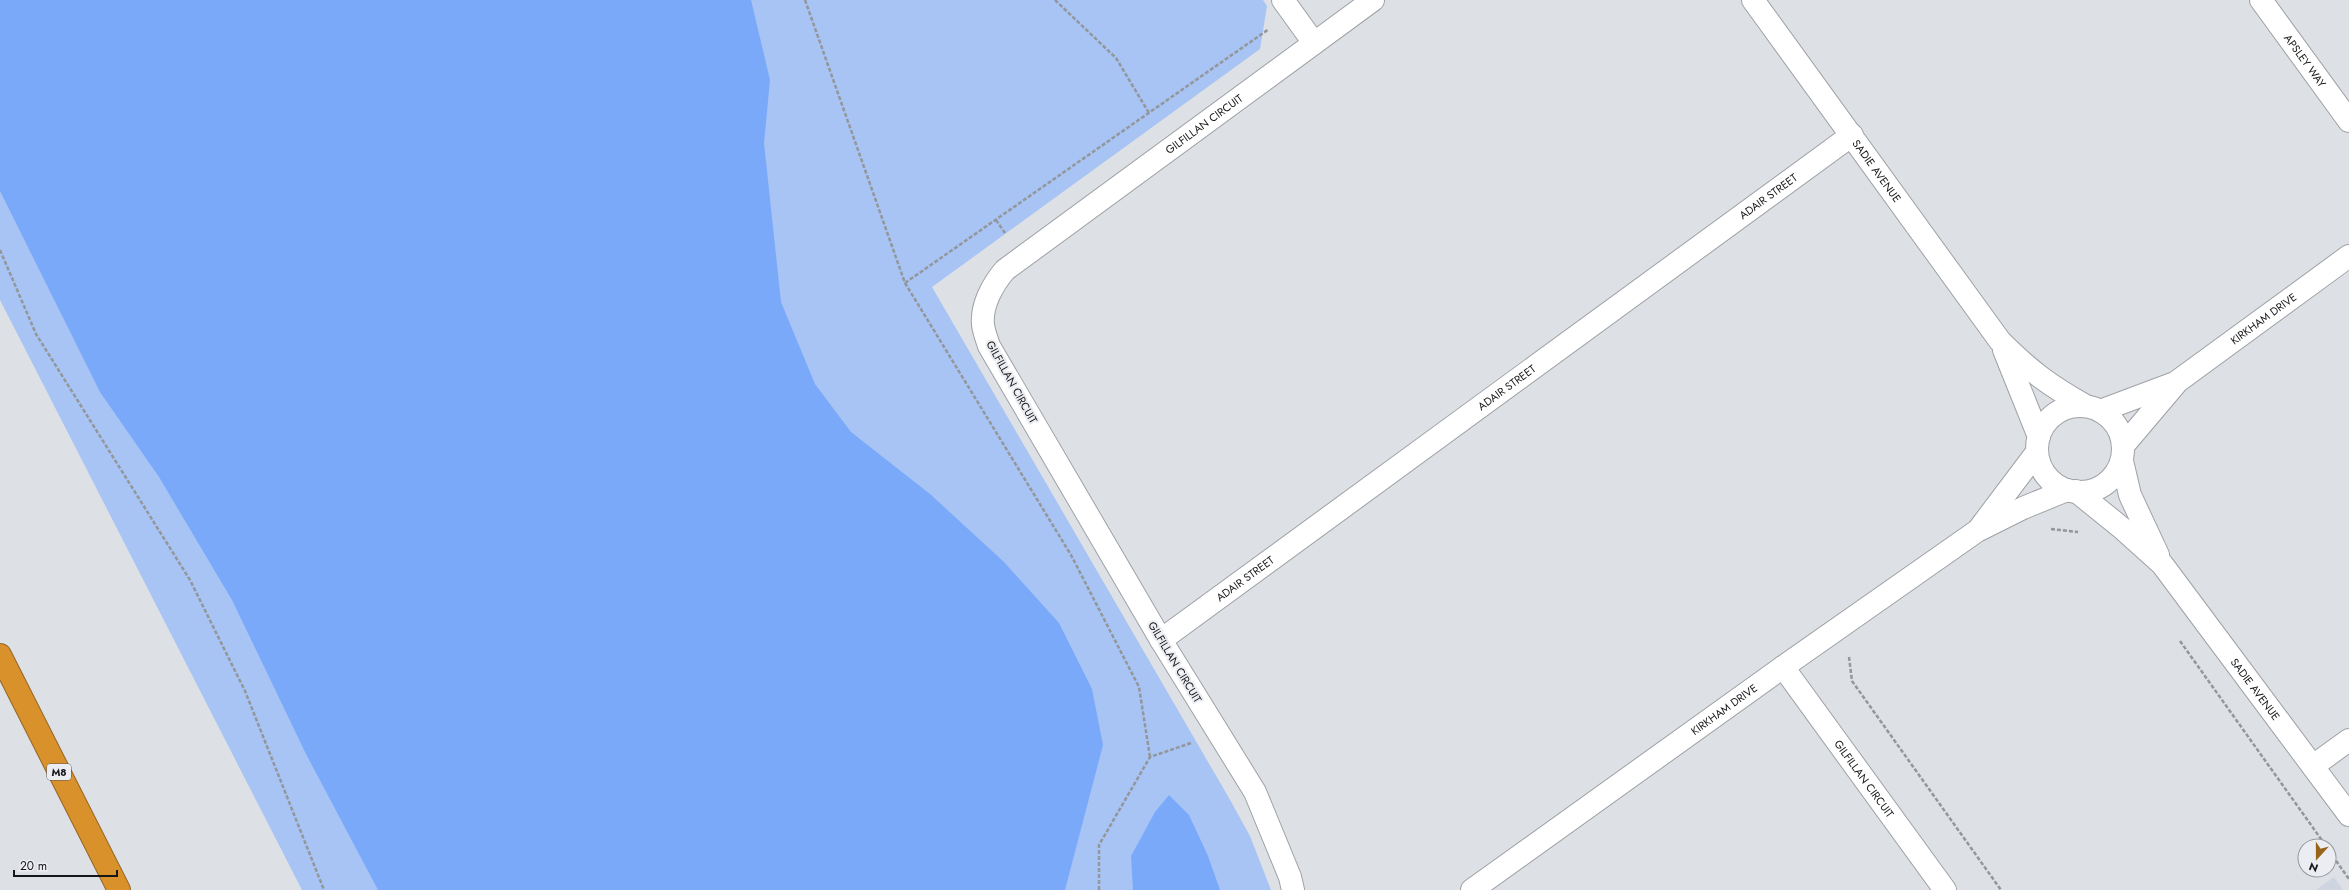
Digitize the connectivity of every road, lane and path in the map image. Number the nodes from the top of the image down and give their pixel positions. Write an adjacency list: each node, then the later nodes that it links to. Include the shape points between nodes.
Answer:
1 (1055, 0): 7 (path, via 1116,58)
2 (1374, 0): 6 (street, GILFILLAN CIRCUIT)
3 (1753, 0): 9 (street, SADIE AVENUE)
4 (2261, 0): 8 (street, APSLEY WAY)
5 (1288, 7): 6 (street); 7 (path)
6 (1314, 43): 24 (street, GILFILLAN CIRCUIT, via 1005,270 994,282 986,304 983,324 989,346)
7 (1149, 113): 12 (path)
8 (2349, 121)
9 (1852, 135): 13 (street, SADIE AVENUE); 24 (street, ADAIR STREET)
10 (0, 250): 36 (path, via 36,334 190,580 245,691)
11 (2349, 256): 14 (street, KIRKHAM DRIVE)
12 (905, 283)
13 (2000, 342): 15 (street, SADIE AVENUE, via 2053,387); 16 (street, SADIE AVENUE)
14 (2178, 382): 15 (street, KIRKHAM DRIVE); 17 (street, KIRKHAM DRIVE)
15 (2093, 408): 16 (street, via 2076,406 2057,412 2049,419); 17 (street, via 2110,417 2116,426)
16 (2038, 444): 18 (street, via 2039,462 2050,479); 20 (street, KIRKHAM DRIVE)
17 (2122, 453): 18 (street, via 2114,475 2101,486 2093,490); 22 (street, SADIE AVENUE, via 2130,495)
18 (2072, 490): 20 (street, KIRKHAM DRIVE, via 2023,508); 22 (street, SADIE AVENUE, via 2123,529)
19 (2043, 529): 21 (path)
20 (1977, 531): 27 (street, KIRKHAM DRIVE)
21 (2082, 532)
22 (2162, 564): 30 (street, SADIE AVENUE)
23 (2175, 634): 32 (path)
24 (1161, 640): 28 (street, GILFILLAN CIRCUIT)
25 (1855, 653): 41 (path, via 1849,657 1852,681)
26 (0, 654): 35 (highway, M8)
27 (1783, 667): 39 (street, KIRKHAM DRIVE); 40 (street, GILFILLAN CIRCUIT)
28 (1218, 732): 37 (path, via 1150,758 1099,846); 38 (street, GILFILLAN CIRCUIT, via 1255,792)
29 (2349, 740): 30 (street)
30 (2313, 766): 31 (street, SADIE AVENUE)
31 (2349, 815)
32 (2320, 838)
33 (2337, 862): 34 (path)
34 (2349, 879)
35 (119, 890)
36 (324, 890)
37 (1099, 890)
38 (1293, 890)
39 (1472, 890)
40 (1945, 890)
41 (2001, 890)

